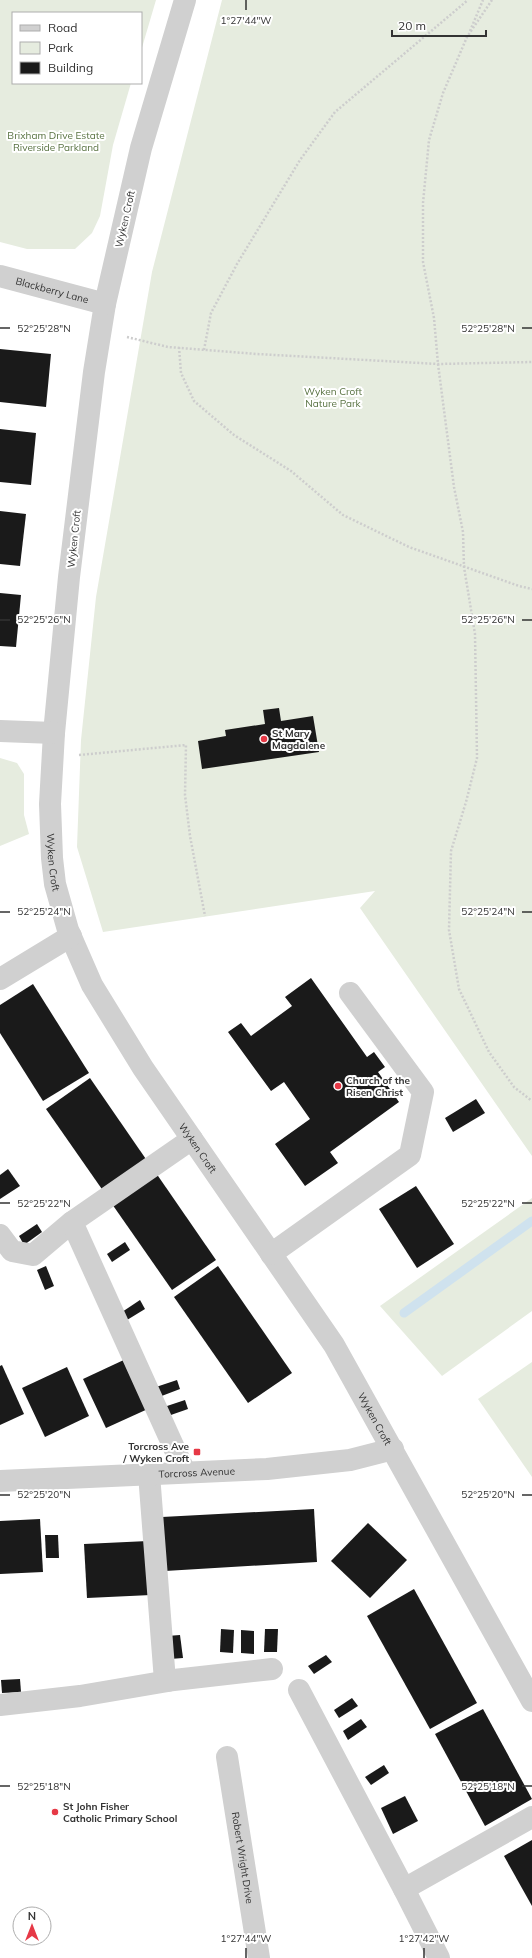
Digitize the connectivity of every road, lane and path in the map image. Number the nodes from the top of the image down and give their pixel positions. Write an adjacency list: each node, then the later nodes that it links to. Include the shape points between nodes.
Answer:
1 (185, 0): 7 (street, Wyken Croft, via 142,148)
2 (468, 0): 10 (path, via 335,112 300,160 237,264 211,313)
3 (484, 0): 5 (path)
4 (492, 0): 5 (path)
5 (467, 37): 12 (path, via 443,93 429,140 423,203 423,262 434,318)
6 (0, 276): 7 (street, Blackberry Lane)
7 (105, 304): 8 (street, Wyken Croft)
8 (100, 333): 9 (path); 16 (street, Wyken Croft, via 82,469)
9 (179, 348): 10 (path); 13 (path, via 181,373 194,401 234,435 291,471 343,515 409,547)
10 (204, 350): 12 (path)
11 (532, 362): 12 (path)
12 (438, 364): 13 (path, via 454,487 463,532)
13 (464, 567): 14 (path); 22 (path, via 475,634 477,758 451,851 449,930 460,989 489,1052 514,1087)
14 (532, 589)
15 (0, 731): 16 (street)
16 (54, 733): 17 (street, Wyken Croft)
17 (53, 758): 18 (path, via 186,745 185,795); 19 (street, Wyken Croft, via 50,804 52,858)
18 (205, 916)
19 (70, 936): 20 (street); 23 (street, Wyken Croft, via 92,985 143,1068)
20 (0, 979)
21 (350, 993): 26 (street, via 423,1092 410,1155)
22 (532, 1101)
23 (192, 1139): 24 (street); 26 (street, Wyken Croft)
24 (72, 1222): 25 (street, via 33,1255 12,1251); 28 (street)
25 (0, 1234)
26 (271, 1254): 27 (street, Wyken Croft, via 334,1345)
27 (393, 1449): 28 (street, Torcross Avenue, via 350,1460 311,1465); 34 (street, Wyken Croft)
28 (185, 1472): 29 (street, Torcross Avenue)
29 (148, 1474): 30 (street, Torcross Avenue); 32 (street, via 165,1681)
30 (0, 1481)
31 (272, 1669): 32 (street)
32 (168, 1681): 35 (street, via 80,1696)
33 (299, 1690): 38 (street)
34 (532, 1701)
35 (0, 1705)
36 (227, 1757): 39 (street, Robert Wright Drive)
37 (532, 1817): 38 (street)
38 (404, 1889): 40 (street)
39 (259, 1958)
40 (439, 1958)

